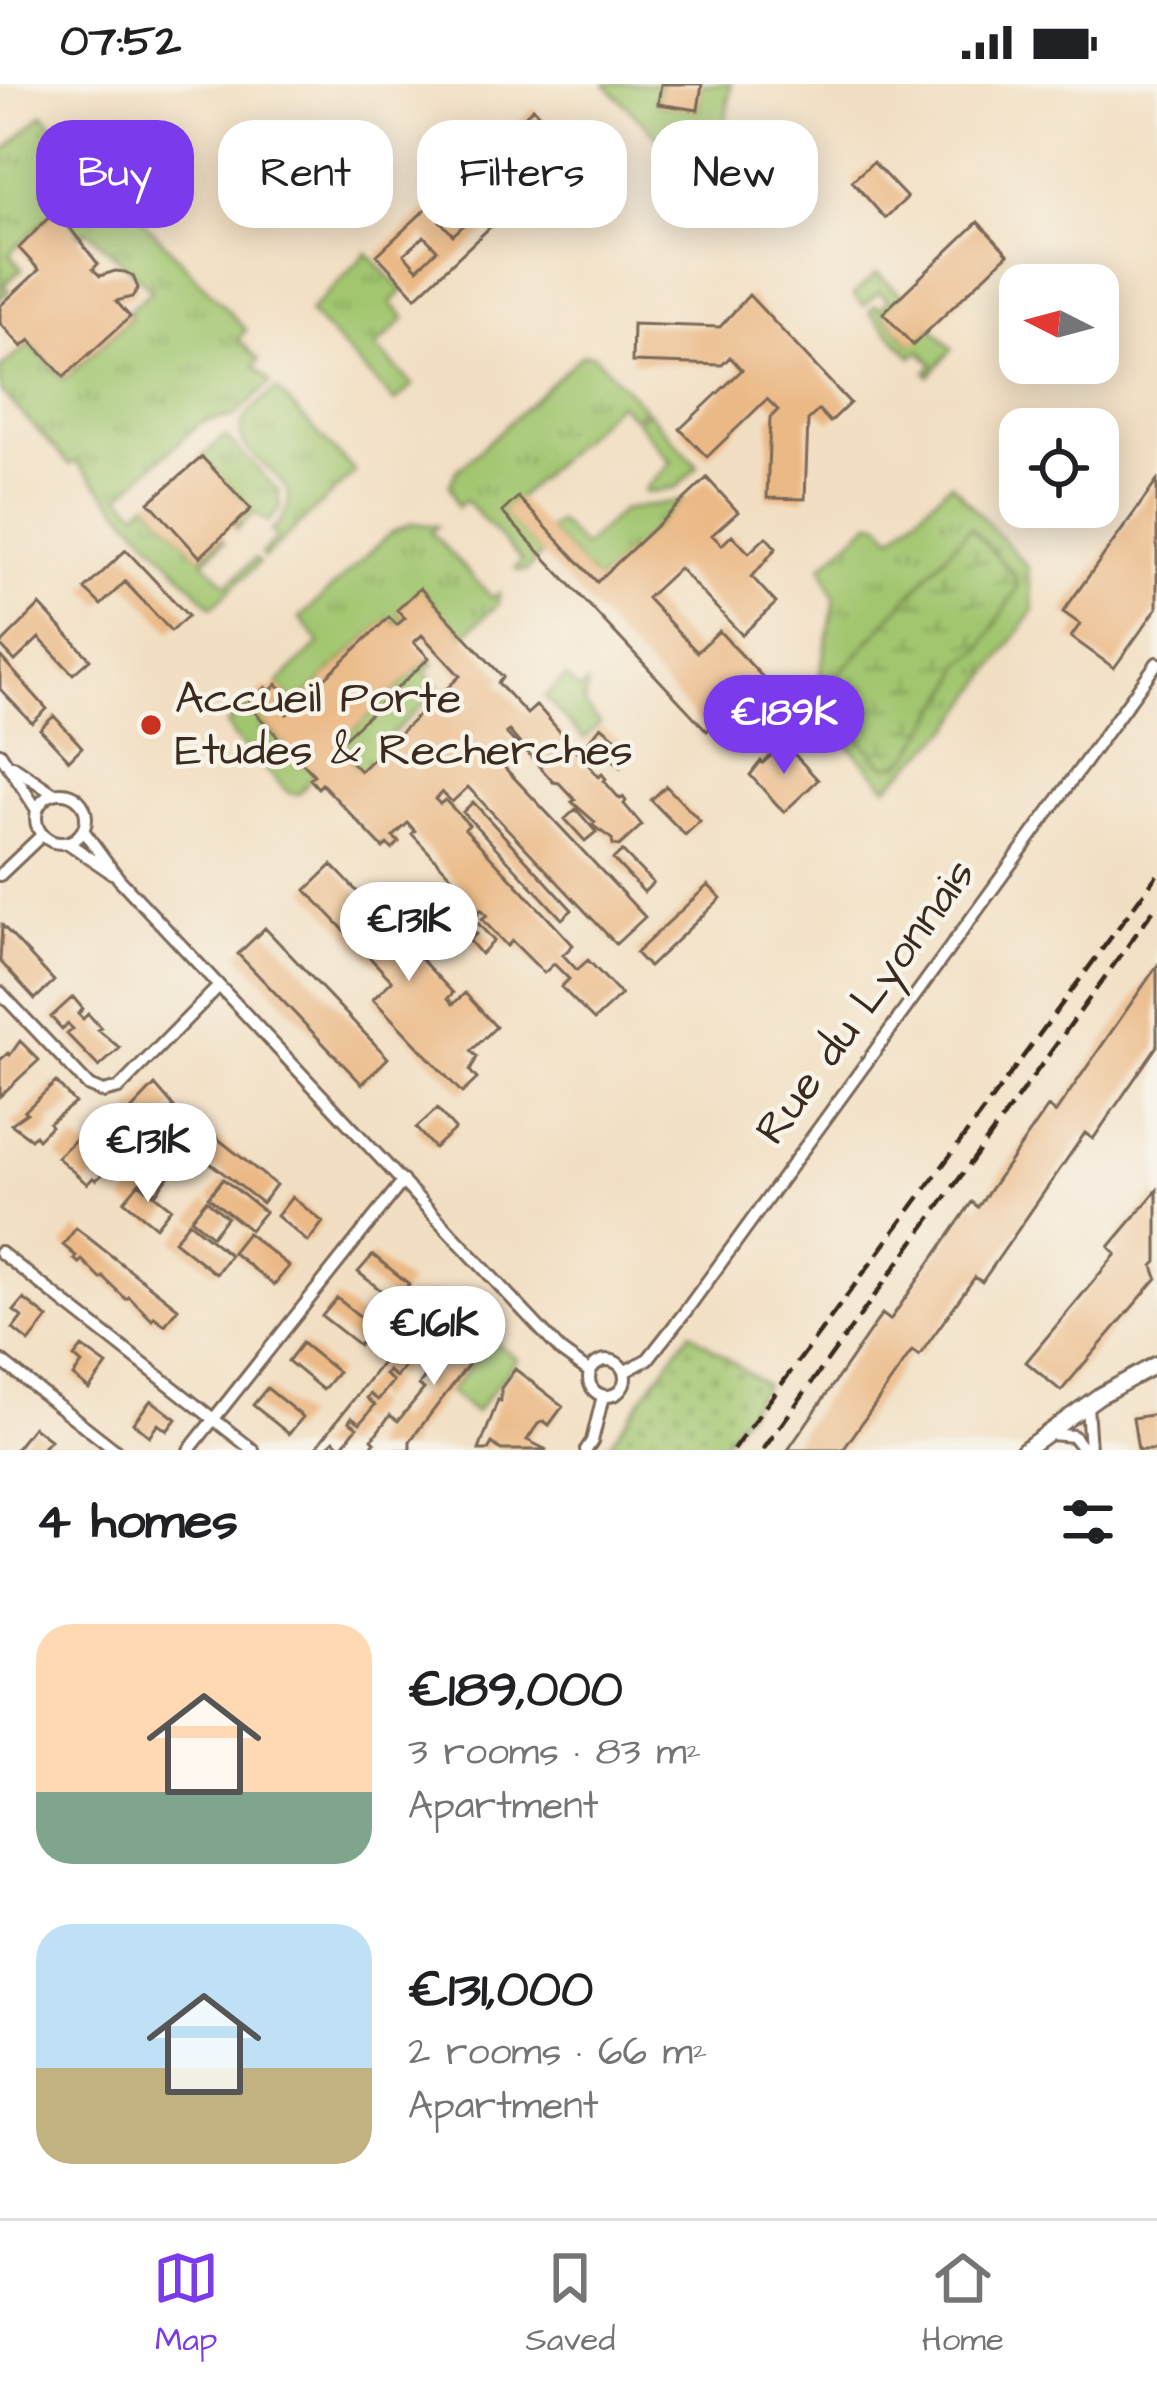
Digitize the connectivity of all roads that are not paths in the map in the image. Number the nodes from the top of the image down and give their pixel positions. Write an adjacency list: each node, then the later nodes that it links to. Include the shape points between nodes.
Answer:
1 (1157, 663): 18 (street, Rue du Lyonnais, via 685,1312 648,1359)
2 (0, 753): 3 (street)
3 (10, 764): 4 (street); 5 (street)
4 (54, 794): 5 (street); 6 (street, via 79,800)
5 (37, 810): 7 (street)
6 (83, 830): 8 (street); 10 (street)
7 (42, 835): 8 (street); 9 (street)
8 (68, 843): 10 (street)
9 (0, 875)
10 (119, 879): 11 (street)
11 (219, 986): 12 (street, via 119,1088 104,1092 89,1086); 13 (street)
12 (0, 992)
13 (403, 1181): 17 (street, via 562,1352); 21 (street)
14 (0, 1252): 21 (street)
15 (0, 1360): 23 (street)
16 (1157, 1364): 20 (street)
17 (590, 1372): 18 (street, via 607,1360); 19 (street, via 591,1387)
18 (624, 1372): 19 (street, via 620,1390)
19 (603, 1396): 26 (street)
20 (1087, 1406): 22 (street); 28 (street)
21 (213, 1420): 24 (street); 25 (street)
22 (1050, 1433): 27 (street); 28 (street, via 1072,1436)
23 (115, 1450)
24 (189, 1450)
25 (253, 1450)
26 (586, 1450)
27 (1024, 1450)
28 (1087, 1450)

